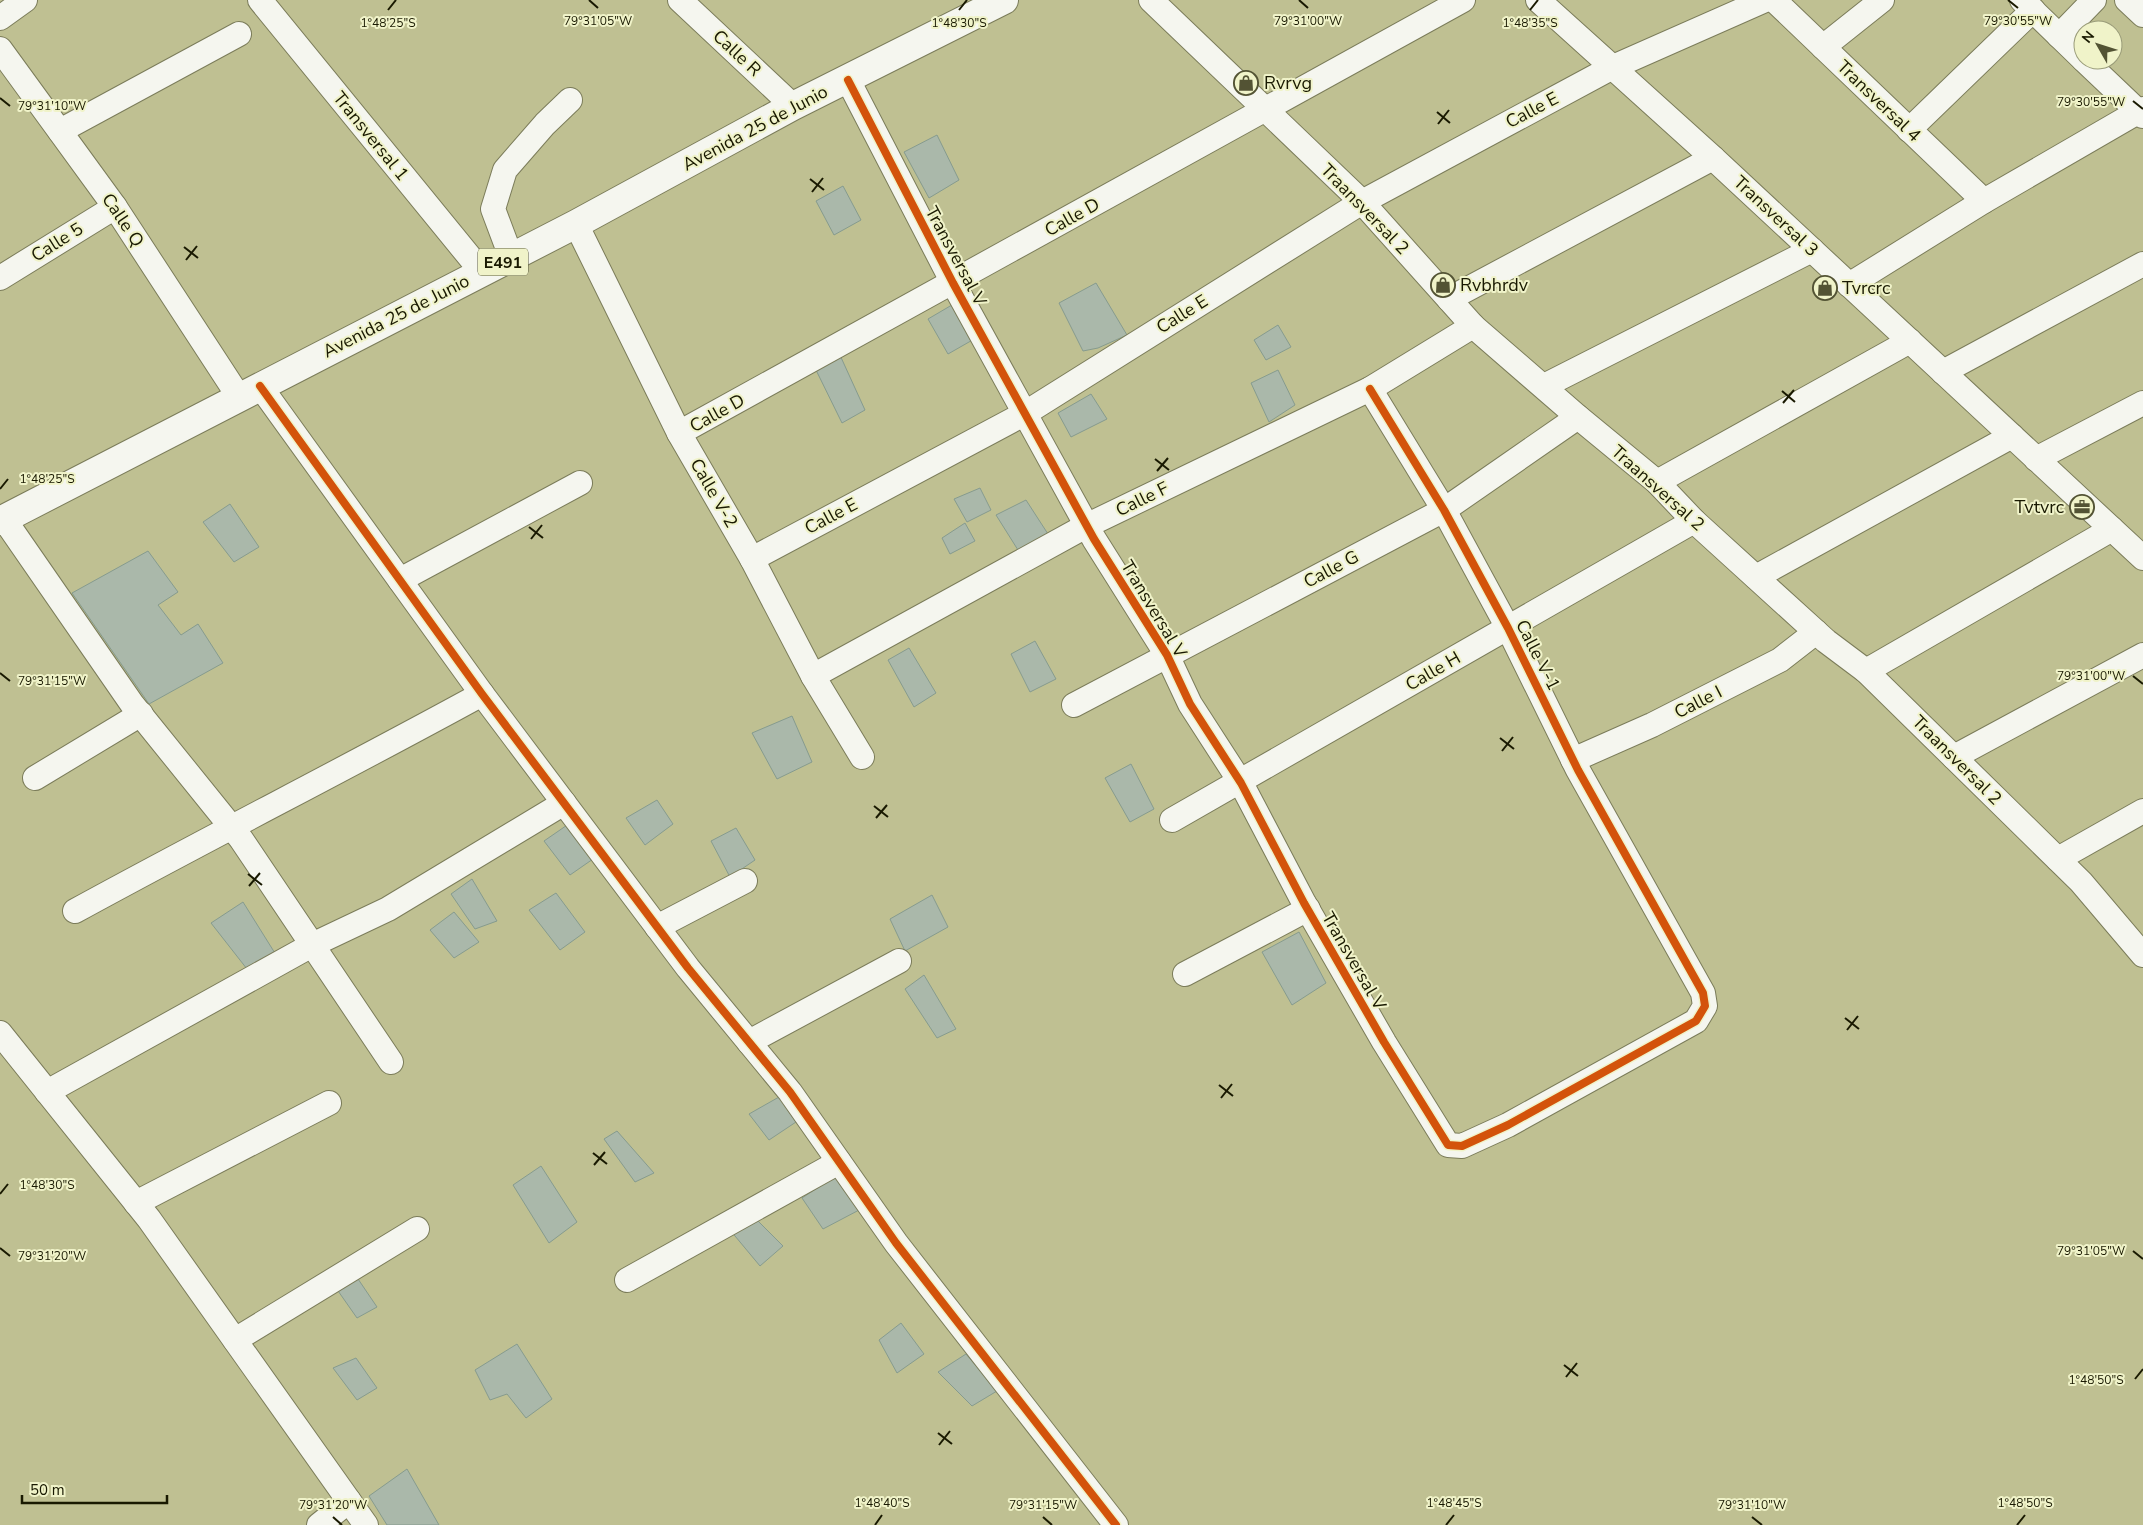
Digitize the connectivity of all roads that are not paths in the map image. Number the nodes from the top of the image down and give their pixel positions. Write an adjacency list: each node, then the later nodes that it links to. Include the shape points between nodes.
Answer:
1 (25, 0): 15 (street)
2 (260, 0): 38 (street, Transversal 1)
3 (680, 0): 25 (street, Calle R)
4 (1004, 0): 23 (highway, Avenida 25 de Junio / E491)
5 (1151, 0): 26 (street, Traansversal 2)
6 (1464, 0): 26 (street, Calle D)
7 (1538, 0): 21 (street, Transversal 3)
8 (1765, 0): 21 (street, Calle E)
9 (1774, 0): 18 (street, Transversal 4)
10 (1882, 0): 18 (street)
11 (2094, 0): 17 (street)
12 (2127, 0): 14 (street)
13 (2027, 5): 17 (street); 28 (street)
14 (2143, 14)
15 (0, 18)
16 (239, 34): 29 (street)
17 (2059, 36): 19 (street)
18 (1823, 47): 28 (street, Transversal 4)
19 (2073, 49)
20 (2, 56): 29 (street, Calle Q)
21 (1611, 68): 30 (street, Transversal 3); 32 (street, Calle E)
22 (2096, 70): 27 (street)
23 (848, 80): 25 (highway, Avenida 25 de Junio / E491); 40 (street, Transversal V)
24 (570, 100): 36 (street, via 505,170 493,209)
25 (794, 106): 34 (highway, Avenida 25 de Junio / E491)
26 (1264, 110): 32 (street, Traansversal 2); 40 (street, Calle D)
27 (2142, 112): 31 (street)
28 (1909, 130): 31 (street, Transversal 4)
29 (60, 131): 33 (street, Calle Q)
30 (1713, 158): 35 (street, Transversal 3); 42 (street)
31 (1984, 201): 41 (street)
32 (1362, 202): 42 (street, Traansversal 2); 50 (street, Calle E)
33 (115, 207): 39 (street, Calle 5); 48 (street, Calle Q)
34 (576, 224): 36 (highway, Avenida 25 de Junio / E491); 52 (street, Calle V-2)
35 (1812, 250): 41 (street, Transversal 3); 46 (street)
36 (511, 257): 38 (highway, Avenida 25 de Junio / E491)
37 (2143, 264): 45 (street)
38 (482, 272): 48 (highway, Avenida 25 de Junio / E491)
39 (0, 278)
40 (953, 283): 50 (street, Transversal V); 52 (street, Calle D)
41 (1849, 285): 44 (street, Transversal 3)
42 (1449, 299): 43 (street, Traansversal 2)
43 (1473, 326): 46 (street, Traansversal 2); 47 (street, Calle F)
44 (1910, 341): 45 (street, Transversal 3); 55 (street)
45 (1943, 372): 53 (street, Transversal 3)
46 (1544, 386): 51 (street, Traansversal 2)
47 (1370, 390): 57 (street, Calle V-1); 60 (street, Calle F)
48 (249, 391): 58 (highway, Avenida 25 de Junio / E491); 65 (street, Calle Q)
49 (2143, 403): 54 (street)
50 (1024, 414): 60 (street, Transversal V); 63 (street, Calle E)
51 (1578, 417): 55 (street, Traansversal 2); 57 (street, Calle G)
52 (679, 434): 63 (street, Calle V-2)
53 (2012, 436): 54 (street, Transversal 3); 64 (street)
54 (2036, 459): 61 (street, Transversal 3)
55 (1657, 482): 59 (street, Traansversal 2)
56 (580, 483): 65 (street)
57 (1444, 510): 66 (street, Calle V-1); 68 (street, Calle G)
58 (2, 520): 74 (street)
59 (1694, 521): 64 (street, Traansversal 2); 66 (street, Calle H)
60 (1086, 526): 68 (street, Transversal V); 71 (street, Calle F)
61 (2112, 529): 62 (street, Transversal 3); 70 (street)
62 (2142, 555)
63 (752, 559): 71 (street, Calle V-2)
64 (1756, 577): 67 (street, Traansversal 2)
65 (400, 580): 72 (street, Calle Q)
66 (1508, 628): 77 (street, Calle V-1); 79 (street, Calle H)
67 (1816, 632): 70 (street, Traansversal 2); 77 (street, Calle I, via 1780,660 1652,725)
68 (1167, 654): 73 (street, Calle G); 79 (street, Transversal V, via 1190,704)
69 (2143, 655): 76 (street)
70 (1866, 670): 76 (street, Traansversal 2)
71 (812, 676): 75 (street, Calle V-2)
72 (482, 694): 80 (street, Calle Q); 83 (street, via 323,781)
73 (1074, 705)
74 (140, 714): 78 (street); 83 (street)
75 (862, 757)
76 (1954, 757): 84 (street, Traansversal 2)
77 (1573, 760): 98 (street, Calle V-1, via 1703,993 1705,1006 1696,1021 1508,1125 1462,1146)
78 (35, 778)
79 (1241, 783): 82 (street, Calle H); 86 (street, Transversal V)
80 (564, 803): 88 (street, Calle Q); 89 (street, via 388,908)
81 (2143, 811): 84 (street)
82 (1172, 820)
83 (231, 826): 87 (street); 89 (street)
84 (2058, 859): 90 (street, Traansversal 2)
85 (745, 881): 88 (street)
86 (1308, 909): 92 (street); 98 (street, Transversal V)
87 (75, 911)
88 (657, 927): 94 (street, Calle Q)
89 (312, 945): 95 (street); 96 (street)
90 (2143, 955)
91 (899, 961): 94 (street)
92 (1185, 974)
93 (0, 1033): 96 (street)
94 (749, 1042): 99 (street, Calle Q, via 790,1092)
95 (391, 1062)
96 (47, 1092): 100 (street)
97 (329, 1103): 100 (street)
98 (1448, 1145)
99 (839, 1162): 102 (street); 107 (street, Calle Q, via 896,1243)
100 (136, 1203): 103 (street)
101 (417, 1230): 103 (street)
102 (627, 1280)
103 (235, 1340): 104 (street)
104 (349, 1501): 105 (street); 106 (street)
105 (319, 1525)
106 (366, 1525)
107 (1116, 1525)

